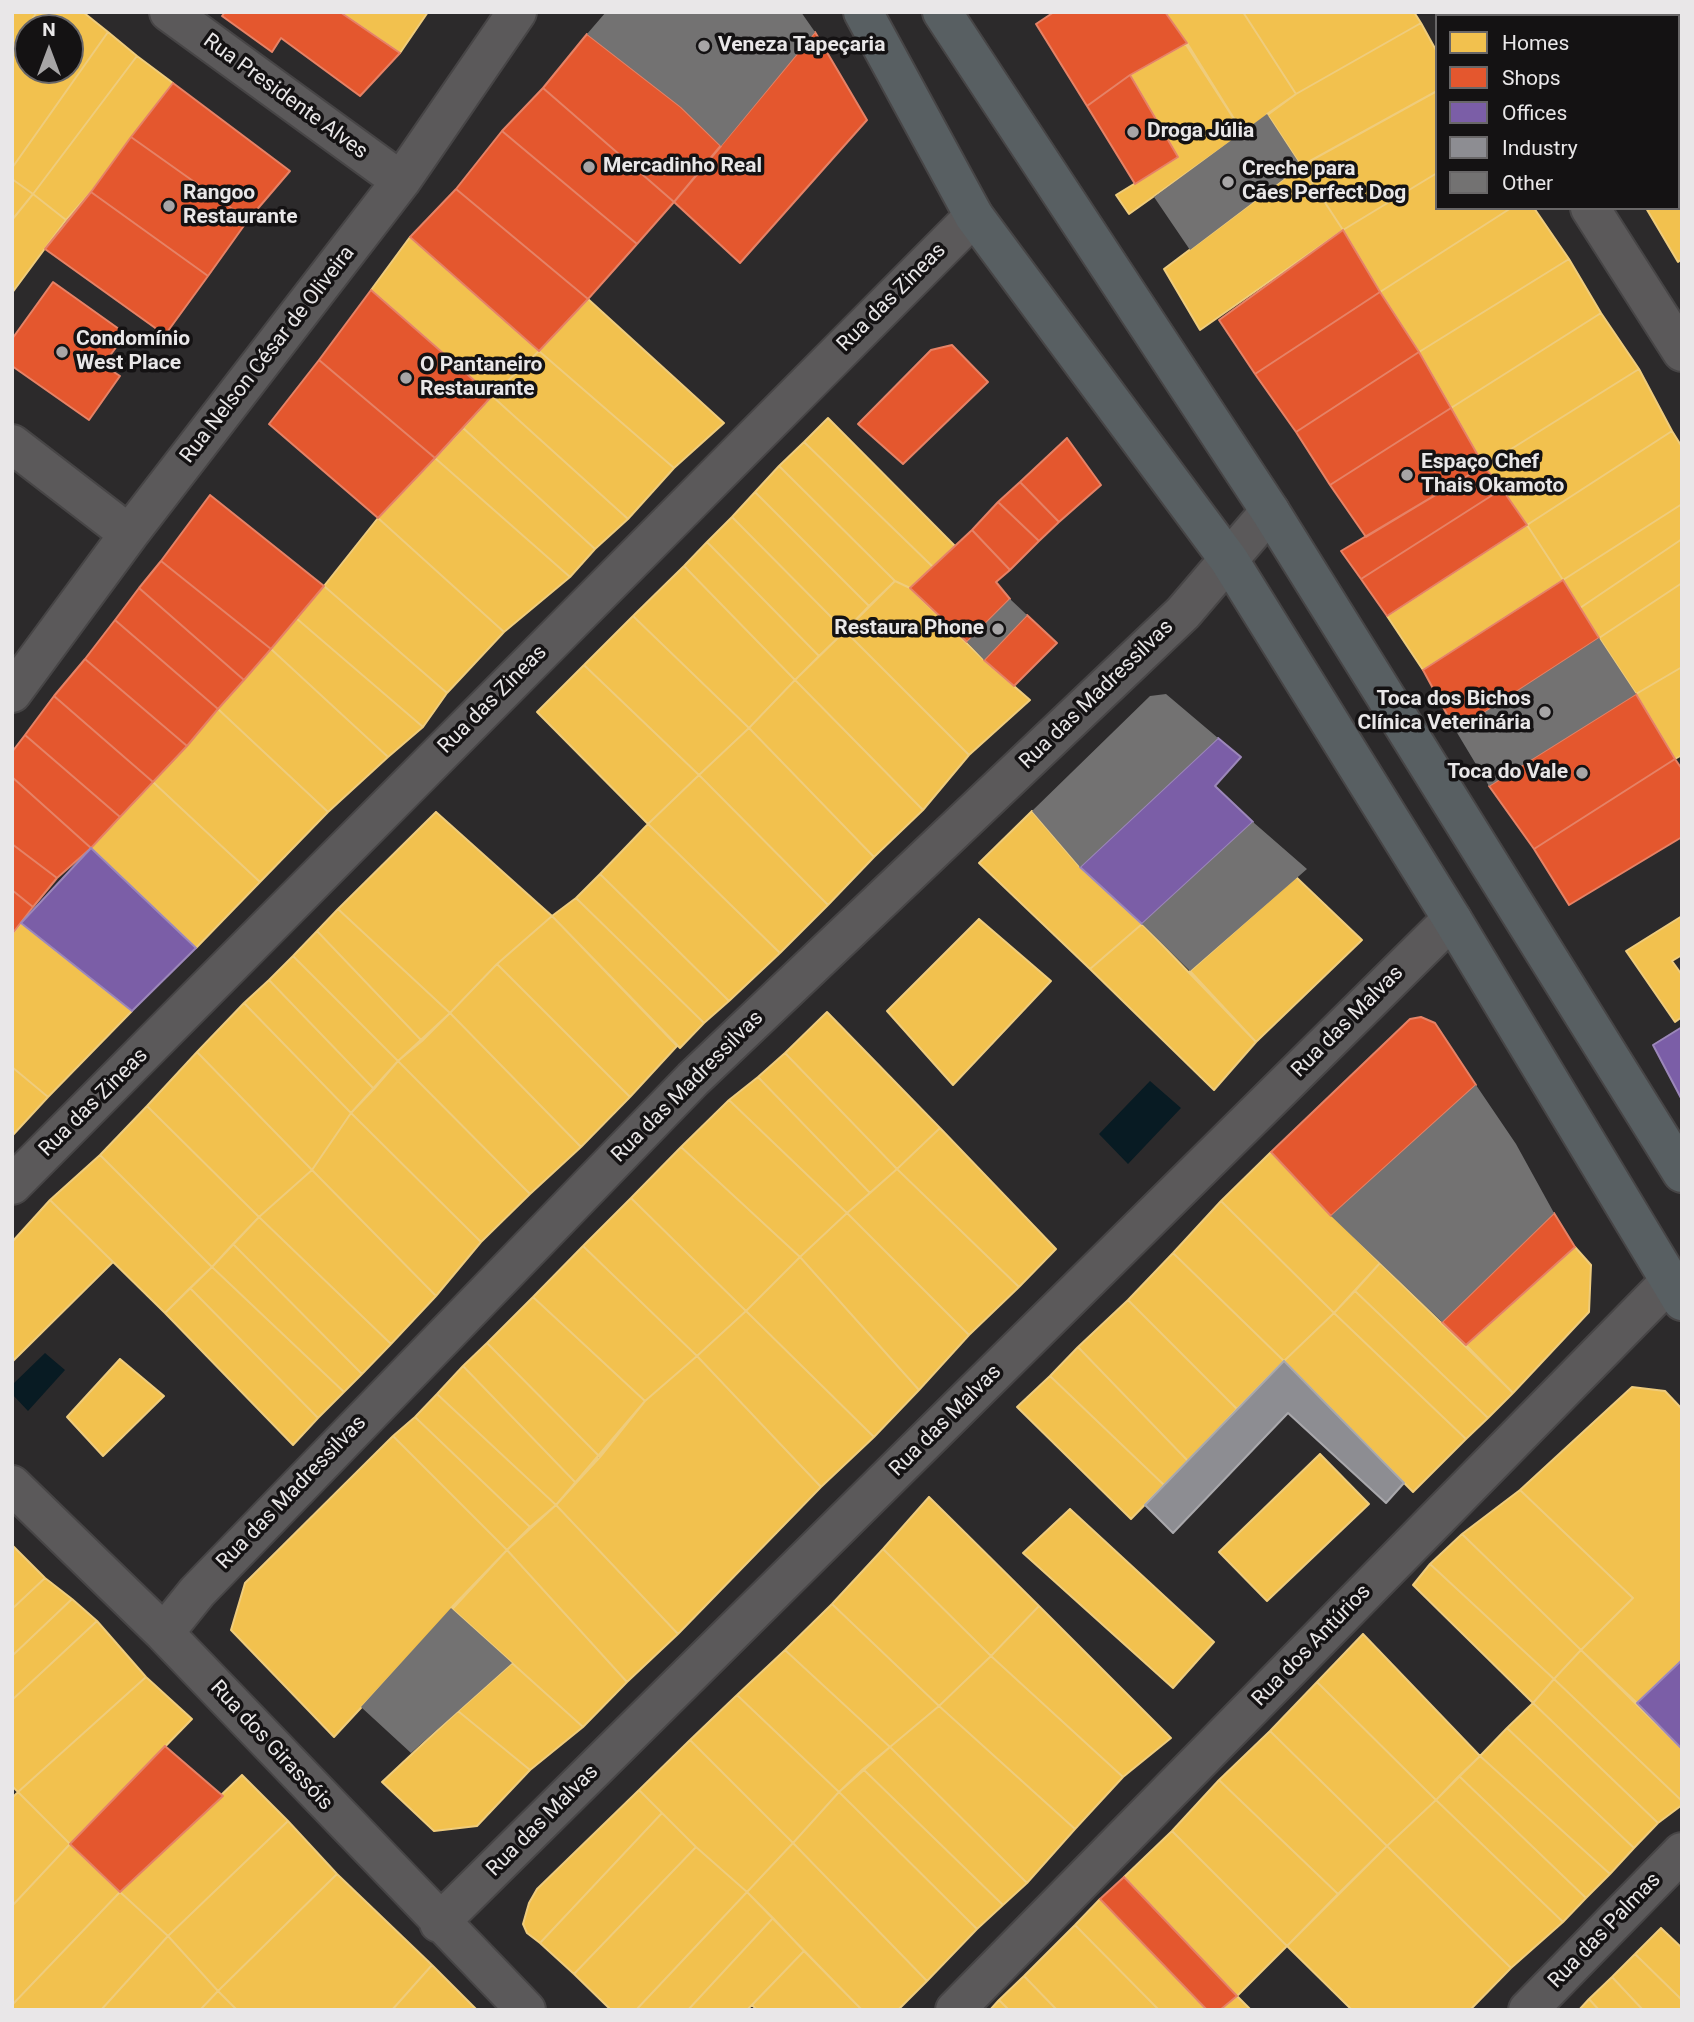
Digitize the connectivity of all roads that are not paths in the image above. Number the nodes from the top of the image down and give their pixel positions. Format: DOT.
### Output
graph roads {
  1 [pos="169,12"];
  2 [pos="517,12"];
  3 [pos="863,12"];
  4 [pos="953,16"];
  5 [pos="401,181"];
  6 [pos="1591,210"];
  7 [pos="974,216"];
  8 [pos="1682,352"];
  9 [pos="12,444"];
  10 [pos="1270,511"];
  11 [pos="130,534"];
  12 [pos="1228,560"];
  13 [pos="12,693"];
  14 [pos="1452,919"];
  15 [pos="1682,1173"];
  16 [pos="12,1185"];
  17 [pos="1676,1291"];
  18 [pos="12,1485"];
  19 [pos="164,1633"];
  20 [pos="1682,1852"];
  21 [pos="439,1923"];
  22 [pos="526,2010"];
  23 [pos="955,2010"];
  24 [pos="1528,2010"];
  1 -- 5 [label="street, Rua Presidente Alves"];
  2 -- 5 [label="street, Rua Nelson César de Oliveira"];
  3 -- 7 [label="main road"];
  4 -- 10 [label="main road"];
  5 -- 11 [label="street, Rua Nelson César de Oliveira"];
  6 -- 8 [label="street"];
  7 -- 12 [label="main road"];
  7 -- 16 [label="street, Rua das Zineas"];
  9 -- 11 [label="street"];
  10 -- 12 [label="street, Rua das Madressilvas"];
  10 -- 15 [label="main road"];
  11 -- 13 [label="street, Rua Nelson César de Oliveira"];
  12 -- 14 [label="main road"];
  12 -- 19 [label="street, Rua das Madressilvas"];
  14 -- 17 [label="main road"];
  14 -- 21 [label="street, Rua das Malvas"];
  17 -- 23 [label="street, Rua dos Antúrios"];
  18 -- 19 [label="street, Rua dos Girassóis"];
  19 -- 21 [label="street, Rua dos Girassóis"];
  20 -- 24 [label="street, Rua das Palmas"];
  21 -- 22 [label="street, Rua dos Girassóis"];
}
